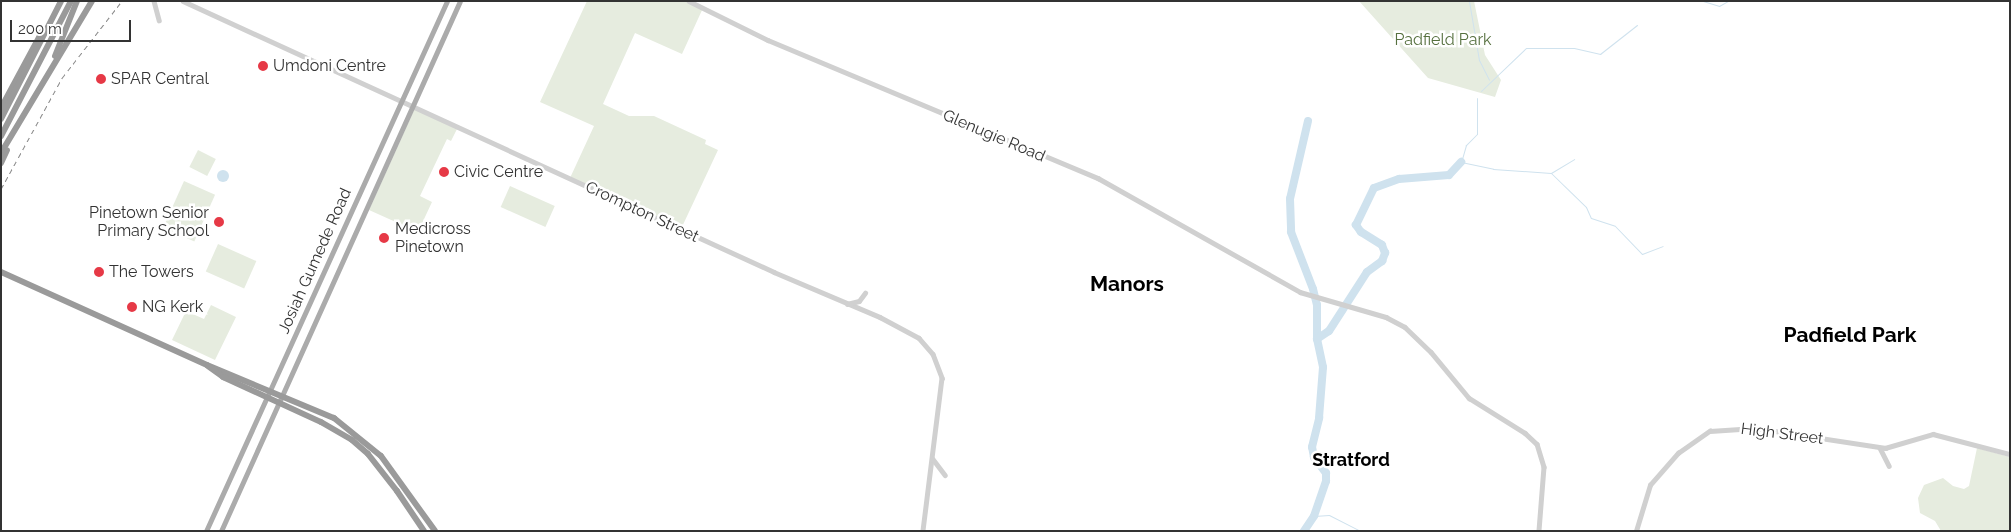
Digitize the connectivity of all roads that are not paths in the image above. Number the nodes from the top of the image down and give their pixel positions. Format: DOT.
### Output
graph roads {
  1 [pos="60,1"];
  2 [pos="71,1"];
  3 [pos="76,1"];
  4 [pos="92,1"];
  5 [pos="154,1"];
  6 [pos="182,1"];
  7 [pos="447,1"];
  8 [pos="460,1"];
  9 [pos="689,1"];
  10 [pos="159,20"];
  11 [pos="41,86"];
  12 [pos="401,102"];
  13 [pos="1,108"];
  14 [pos="415,108"];
  15 [pos="1,119"];
  16 [pos="14,132"];
  17 [pos="1,136"];
  18 [pos="1,153"];
  19 [pos="1,163"];
  20 [pos="1,272"];
  21 [pos="865,293"];
  22 [pos="846,304"];
  23 [pos="208,365"];
  24 [pos="270,389"];
  25 [pos="284,395"];
  26 [pos="266,398"];
  27 [pos="280,404"];
  28 [pos="1880,448"];
  29 [pos="2010,454"];
  30 [pos="933,458"];
  31 [pos="1889,466"];
  32 [pos="945,475"];
  33 [pos="206,531"];
  34 [pos="221,531"];
  35 [pos="424,531"];
  36 [pos="435,531"];
  37 [pos="923,531"];
  38 [pos="1539,531"];
  39 [pos="1636,531"];
  1 -- 13 [label="highway"];
  1 -- 15 [label="highway"];
  2 -- 17 [label="highway"];
  3 -- 11 [label="highway"];
  4 -- 11 [label="highway"];
  5 -- 10 [label="street"];
  6 -- 12 [label="street, Crompton Street"];
  7 -- 12 [label="main road, Josiah Gumede Road"];
  8 -- 14 [label="main road, Josiah Gumede Road"];
  9 -- 38 [label="street, Glenugie Road"];
  11 -- 16 [label="highway"];
  12 -- 14 [label="street, Crompton Street"];
  12 -- 24 [label="main road, Josiah Gumede Road"];
  14 -- 22 [label="street, Crompton Street"];
  14 -- 25 [label="main road, Josiah Gumede Road"];
  16 -- 18 [label="highway"];
  16 -- 19 [label="highway"];
  20 -- 23 [label="highway"];
  21 -- 22 [label="street"];
  22 -- 30 [label="street, Crompton Street"];
  23 -- 24 [label="highway"];
  23 -- 26 [label="highway"];
  24 -- 25 [label="highway"];
  24 -- 26 [label="main road, Josiah Gumede Road"];
  25 -- 27 [label="main road, Josiah Gumede Road"];
  25 -- 36 [label="highway"];
  26 -- 27 [label="highway"];
  26 -- 33 [label="main road, Josiah Gumede Road"];
  27 -- 34 [label="main road, Josiah Gumede Road"];
  27 -- 35 [label="highway"];
  28 -- 29 [label="street, High Street"];
  28 -- 31 [label="street"];
  28 -- 39 [label="street, High Street"];
  30 -- 32 [label="street"];
  30 -- 37 [label="street, Crompton Street"];
}
